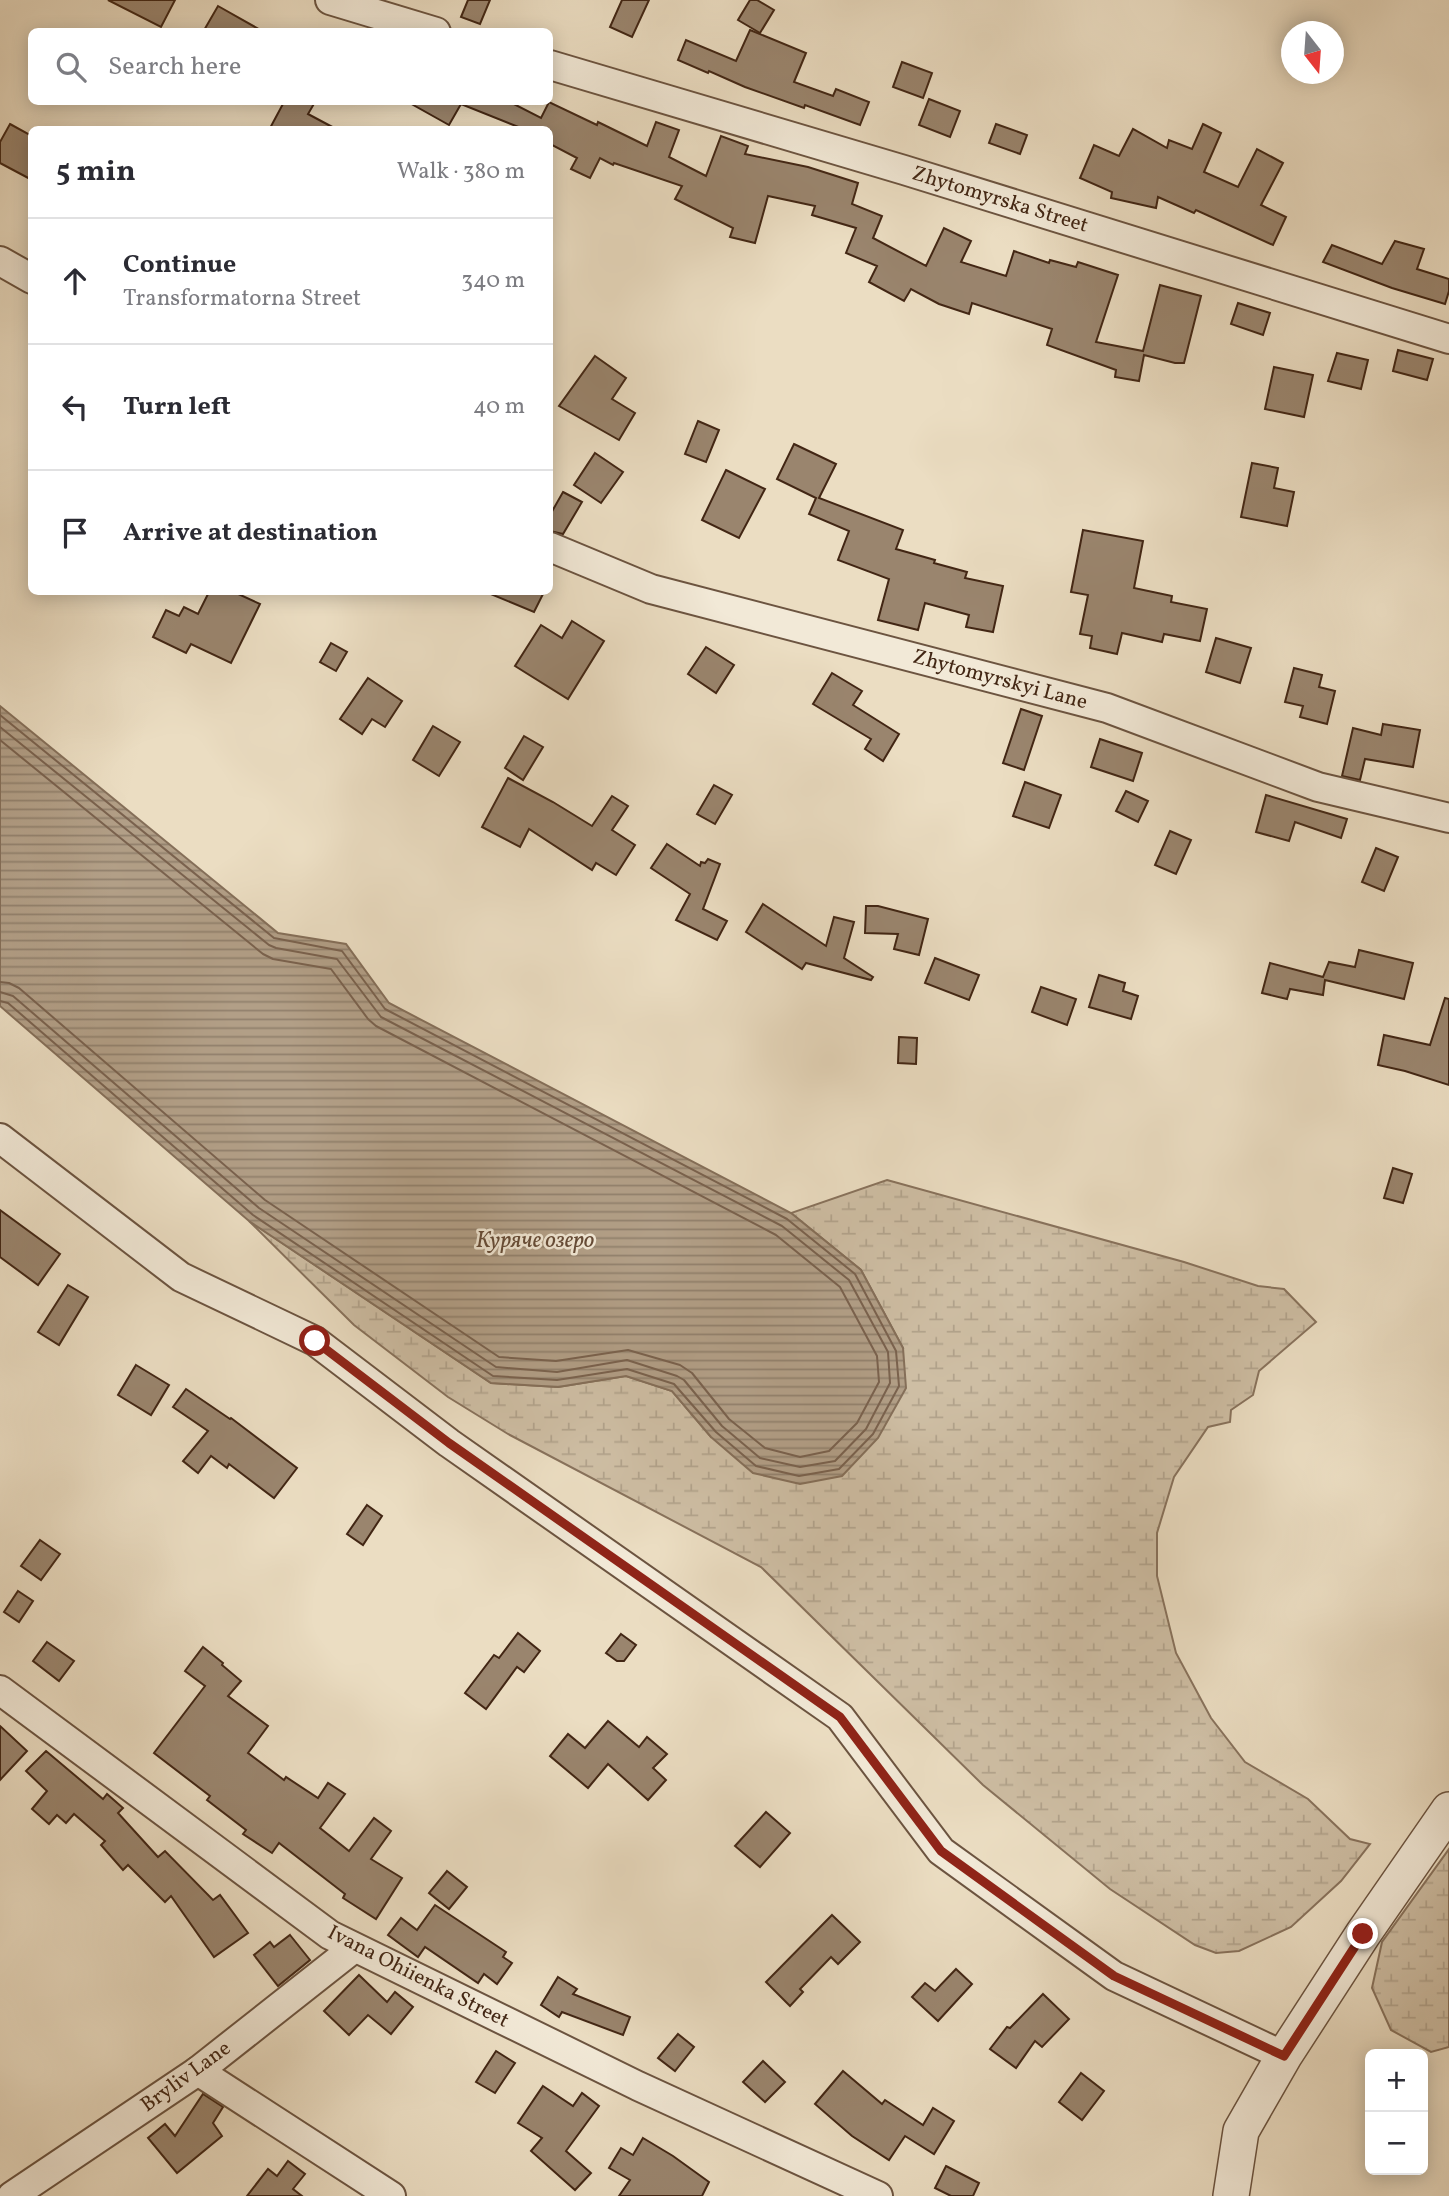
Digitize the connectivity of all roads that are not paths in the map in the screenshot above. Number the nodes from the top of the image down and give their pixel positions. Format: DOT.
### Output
graph roads {
  1 [pos="330,0"];
  2 [pos="423,28"];
  3 [pos="553,66"];
  4 [pos="0,261"];
  5 [pos="28,277"];
  6 [pos="1449,339"];
  7 [pos="553,548"];
  8 [pos="1449,818"];
  9 [pos="0,1138"];
  10 [pos="0,1690"];
  11 [pos="1449,1810"];
  12 [pos="354,1948"];
  13 [pos="1284,2056"];
  14 [pos="198,2071"];
  15 [pos="12,2196"];
  16 [pos="391,2196"];
  17 [pos="878,2196"];
  18 [pos="1231,2196"];
  1 -- 2 [label="street"];
  3 -- 6 [label="street, Zhytomyrska Street"];
  4 -- 5 [label="street"];
  7 -- 8 [label="street, Zhytomyrskyi Lane"];
  9 -- 13 [label="street"];
  10 -- 12 [label="street, Ivana Ohiienka Street"];
  11 -- 13 [label="street"];
  12 -- 14 [label="street, Bryliv Lane"];
  12 -- 17 [label="street, Ivana Ohiienka Street"];
  13 -- 18 [label="street"];
  14 -- 15 [label="street, Bryliv Lane"];
  14 -- 16 [label="street"];
}
